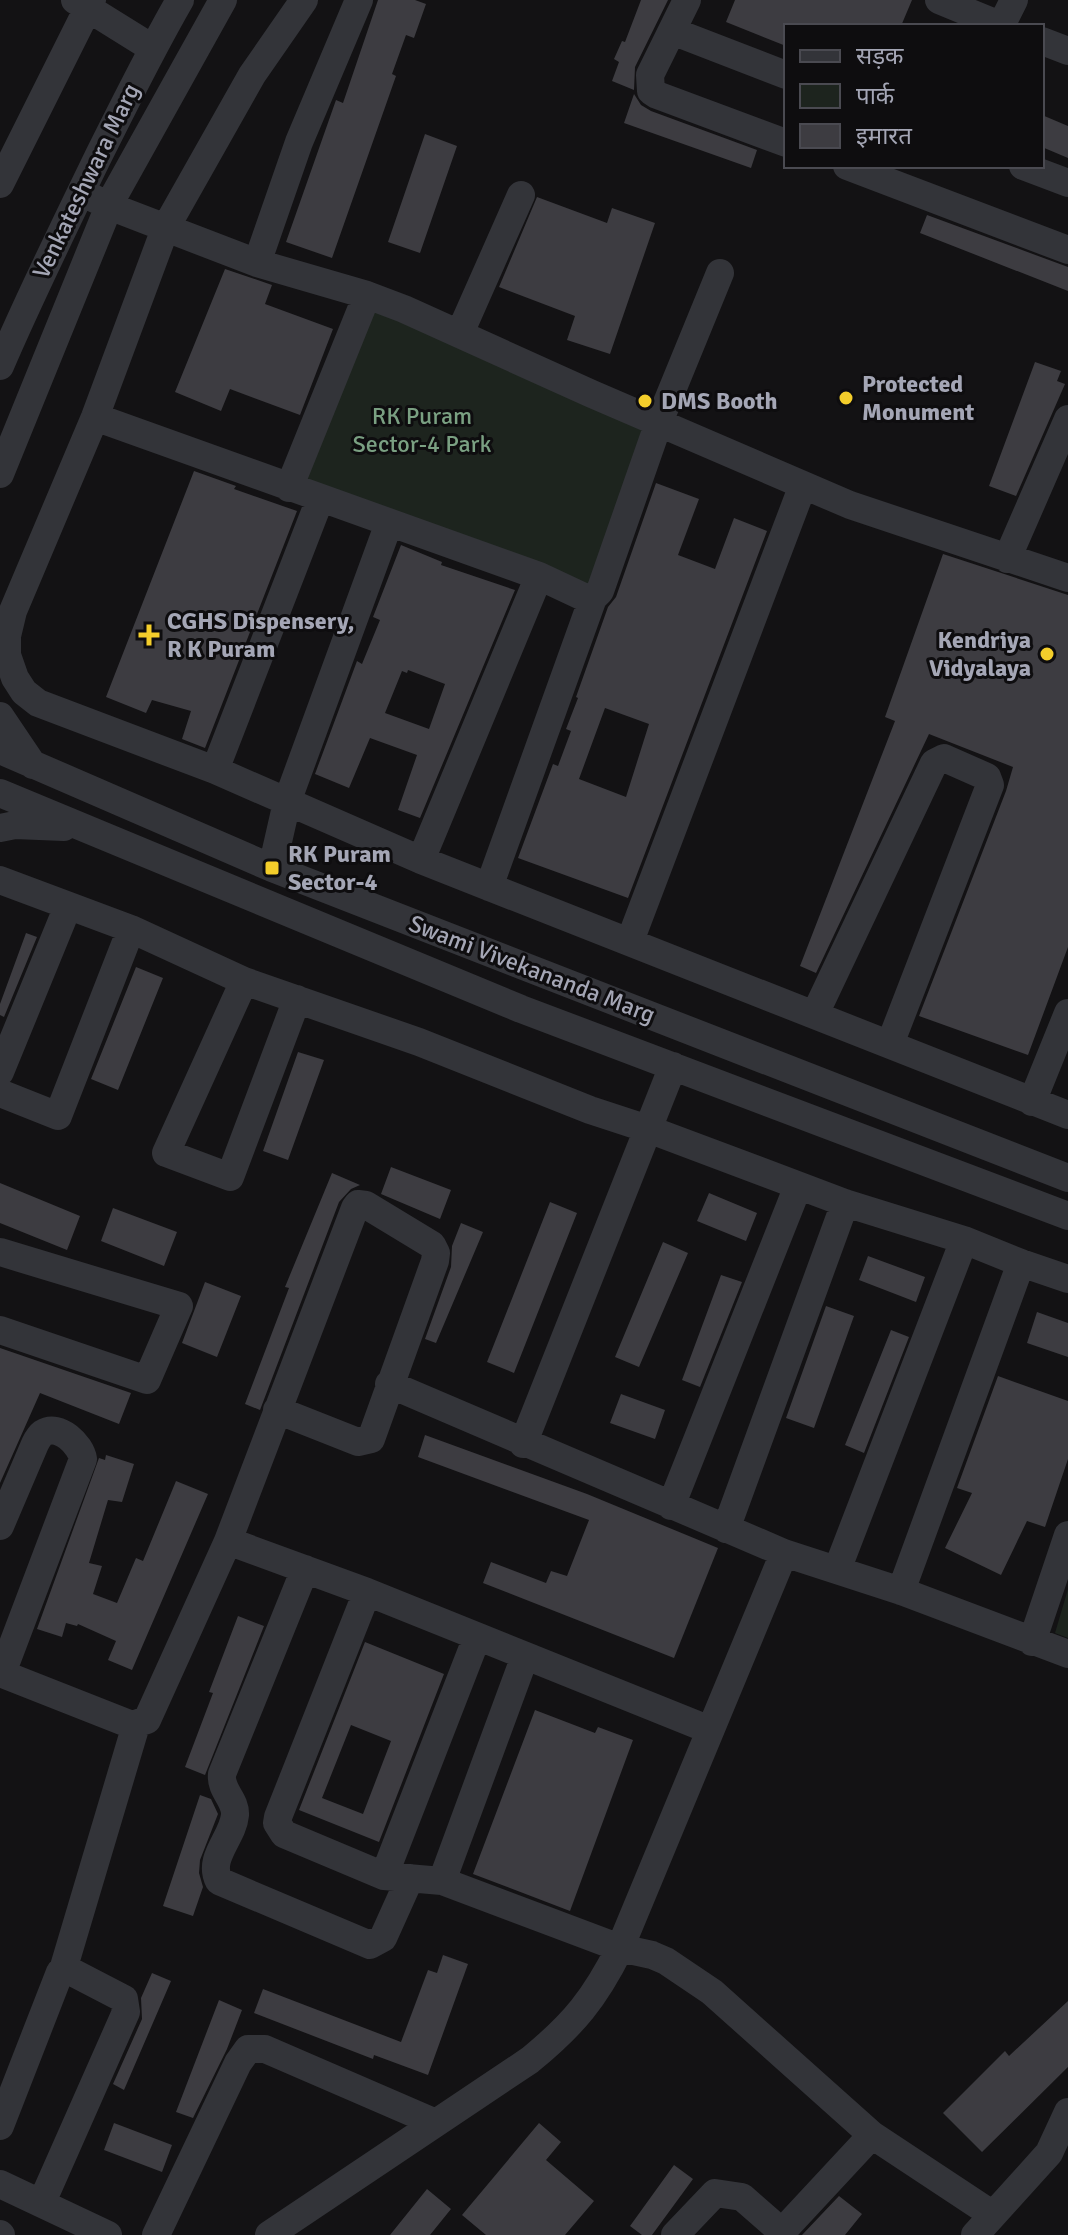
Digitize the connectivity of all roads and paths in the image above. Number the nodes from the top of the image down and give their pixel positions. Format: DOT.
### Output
graph roads {
  1 [pos="180,0"];
  2 [pos="223,0"];
  3 [pos="304,0"];
  4 [pos="359,0"];
  5 [pos="687,0"];
  6 [pos="939,0"];
  7 [pos="1014,0"];
  8 [pos="85,3"];
  9 [pos="990,24"];
  10 [pos="672,31"];
  11 [pos="1044,42"];
  12 [pos="152,48"];
  13 [pos="1068,51"];
  14 [pos="784,74"];
  15 [pos="784,142"];
  16 [pos="858,168"];
  17 [pos="1028,168"];
  18 [pos="910,177"];
  19 [pos="1068,183"];
  20 [pos="0,184"];
  21 [pos="81,192"];
  22 [pos="521,195"];
  23 [pos="109,206"];
  24 [pos="165,229"];
  25 [pos="1068,250"];
  26 [pos="257,263"];
  27 [pos="720,273"];
  28 [pos="367,295"];
  29 [pos="460,333"];
  30 [pos="0,366"];
  31 [pos="95,417"];
  32 [pos="1068,419"];
  33 [pos="659,422"];
  34 [pos="0,474"];
  35 [pos="803,485"];
  36 [pos="289,488"];
  37 [pos="320,499"];
  38 [pos="389,523"];
  39 [pos="1007,559"];
  40 [pos="539,576"];
  41 [pos="1068,578"];
  42 [pos="593,598"];
  43 [pos="0,716"];
  44 [pos="0,750"];
  45 [pos="33,765"];
  46 [pos="215,770"];
  47 [pos="0,793"];
  48 [pos="287,802"];
  49 [pos="0,828"];
  50 [pos="80,828"];
  51 [pos="421,860"];
  52 [pos="272,868"];
  53 [pos="0,880"];
  54 [pos="489,887"];
  55 [pos="68,906"];
  56 [pos="131,929"];
  57 [pos="630,941"];
  58 [pos="244,981"];
  59 [pos="297,999"];
  60 [pos="1068,1013"];
  61 [pos="815,1014"];
  62 [pos="890,1044"];
  63 [pos="673,1066"];
  64 [pos="0,1072"];
  65 [pos="0,1093"];
  66 [pos="1032,1102"];
  67 [pos="1068,1115"];
  68 [pos="648,1129"];
  69 [pos="1068,1178"];
  70 [pos="798,1186"];
  71 [pos="845,1203"];
  72 [pos="1068,1216"];
  73 [pos="964,1240"];
  74 [pos="0,1252"];
  75 [pos="1021,1263"];
  76 [pos="1068,1279"];
  77 [pos="0,1330"];
  78 [pos="389,1384"];
  79 [pos="277,1410"];
  80 [pos="523,1444"];
  81 [pos="671,1506"];
  82 [pos="0,1526"];
  83 [pos="726,1529"];
  84 [pos="1068,1535"];
  85 [pos="228,1541"];
  86 [pos="784,1553"];
  87 [pos="305,1569"];
  88 [pos="837,1570"];
  89 [pos="901,1591"];
  90 [pos="367,1592"];
  91 [pos="477,1637"];
  92 [pos="1032,1642"];
  93 [pos="1068,1654"];
  94 [pos="525,1656"];
  95 [pos="1,1673"];
  96 [pos="136,1725"];
  97 [pos="710,1730"];
  98 [pos="233,1803"];
  99 [pos="279,1828"];
  100 [pos="397,1877"];
  101 [pos="442,1881"];
  102 [pos="620,1948"];
  103 [pos="63,1970"];
  104 [pos="1068,2112"];
  105 [pos="436,2123"];
  106 [pos="0,2126"];
  107 [pos="872,2135"];
  108 [pos="0,2184"];
  109 [pos="42,2202"];
  110 [pos="984,2225"];
  111 [pos="780,2233"];
  112 [pos="108,2235"];
  113 [pos="156,2235"];
  114 [pos="269,2235"];
  115 [pos="675,2235"];
  1 -- 12 [label="street, Venkateshwara Marg"];
  2 -- 23 [label="street"];
  3 -- 24 [label="street"];
  4 -- 26 [label="street"];
  5 -- 10 [label="street"];
  6 -- 9 [label="street"];
  7 -- 9 [label="street"];
  8 -- 12 [label="street"];
  8 -- 20 [label="street"];
  10 -- 14 [label="street"];
  10 -- 15 [label="street"];
  11 -- 13 [label="street"];
  12 -- 21 [label="street, Venkateshwara Marg"];
  16 -- 18 [label="street"];
  17 -- 19 [label="street"];
  18 -- 25 [label="street"];
  21 -- 23 [label="street"];
  21 -- 30 [label="street, Venkateshwara Marg"];
  22 -- 29 [label="street"];
  23 -- 24 [label="street"];
  23 -- 34 [label="street"];
  24 -- 26 [label="street"];
  24 -- 31 [label="street"];
  26 -- 28 [label="street"];
  27 -- 33 [label="street"];
  28 -- 29 [label="street"];
  28 -- 36 [label="street"];
  29 -- 33 [label="street"];
  31 -- 36 [label="street"];
  31 -- 46 [label="street"];
  32 -- 39 [label="street"];
  33 -- 35 [label="street"];
  33 -- 42 [label="street"];
  35 -- 39 [label="street"];
  35 -- 57 [label="street"];
  36 -- 37 [label="street"];
  37 -- 38 [label="street"];
  37 -- 46 [label="street"];
  38 -- 40 [label="street"];
  38 -- 48 [label="street"];
  39 -- 41 [label="street"];
  40 -- 42 [label="street"];
  40 -- 51 [label="street"];
  42 -- 54 [label="street"];
  43 -- 45 [label="street"];
  44 -- 45 [label="street, Swami Vivekananda Marg"];
  45 -- 52 [label="street, Swami Vivekananda Marg"];
  46 -- 48 [label="street"];
  47 -- 50 [label="street, Swami Vivekananda Marg"];
  48 -- 51 [label="street"];
  48 -- 52 [label="street"];
  49 -- 50 [label="street"];
  50 -- 63 [label="street, Swami Vivekananda Marg"];
  51 -- 54 [label="street"];
  52 -- 69 [label="street, Swami Vivekananda Marg"];
  53 -- 55 [label="street"];
  54 -- 57 [label="street"];
  55 -- 56 [label="street"];
  55 -- 64 [label="street"];
  56 -- 58 [label="street"];
  56 -- 65 [label="street"];
  57 -- 61 [label="street"];
  58 -- 59 [label="street"];
  58 -- 59 [label="street"];
  59 -- 68 [label="street"];
  60 -- 66 [label="street"];
  61 -- 62 [label="street"];
  61 -- 62 [label="street"];
  62 -- 66 [label="street"];
  63 -- 68 [label="street"];
  63 -- 72 [label="street, Swami Vivekananda Marg"];
  66 -- 67 [label="street"];
  68 -- 70 [label="street"];
  68 -- 80 [label="street"];
  70 -- 71 [label="street"];
  70 -- 81 [label="street"];
  71 -- 73 [label="street"];
  71 -- 83 [label="street"];
  73 -- 75 [label="street"];
  73 -- 88 [label="street"];
  74 -- 77 [label="street"];
  75 -- 76 [label="street"];
  75 -- 89 [label="street"];
  78 -- 79 [label="street"];
  78 -- 79 [label="street"];
  78 -- 80 [label="street"];
  79 -- 85 [label="street"];
  80 -- 81 [label="street"];
  81 -- 83 [label="street"];
  82 -- 95 [label="street"];
  83 -- 86 [label="street"];
  84 -- 92 [label="street"];
  85 -- 87 [label="street"];
  85 -- 96 [label="street"];
  86 -- 88 [label="street"];
  86 -- 97 [label="street"];
  87 -- 90 [label="street"];
  87 -- 98 [label="street"];
  88 -- 89 [label="street"];
  89 -- 92 [label="street"];
  90 -- 91 [label="street"];
  90 -- 99 [label="street"];
  91 -- 94 [label="street"];
  91 -- 100 [label="street"];
  92 -- 93 [label="street"];
  94 -- 97 [label="street"];
  94 -- 101 [label="street"];
  95 -- 96 [label="street"];
  96 -- 103 [label="street"];
  97 -- 102 [label="street"];
  98 -- 99 [label="street"];
  98 -- 100 [label="street"];
  99 -- 100 [label="street"];
  100 -- 101 [label="street"];
  101 -- 102 [label="street"];
  102 -- 105 [label="street"];
  102 -- 107 [label="street"];
  103 -- 106 [label="street"];
  103 -- 109 [label="street"];
  104 -- 110 [label="street"];
  105 -- 113 [label="street"];
  105 -- 114 [label="street"];
  107 -- 110 [label="street"];
  107 -- 111 [label="street"];
  108 -- 109 [label="street"];
  109 -- 112 [label="street"];
  111 -- 115 [label="street"];
}
